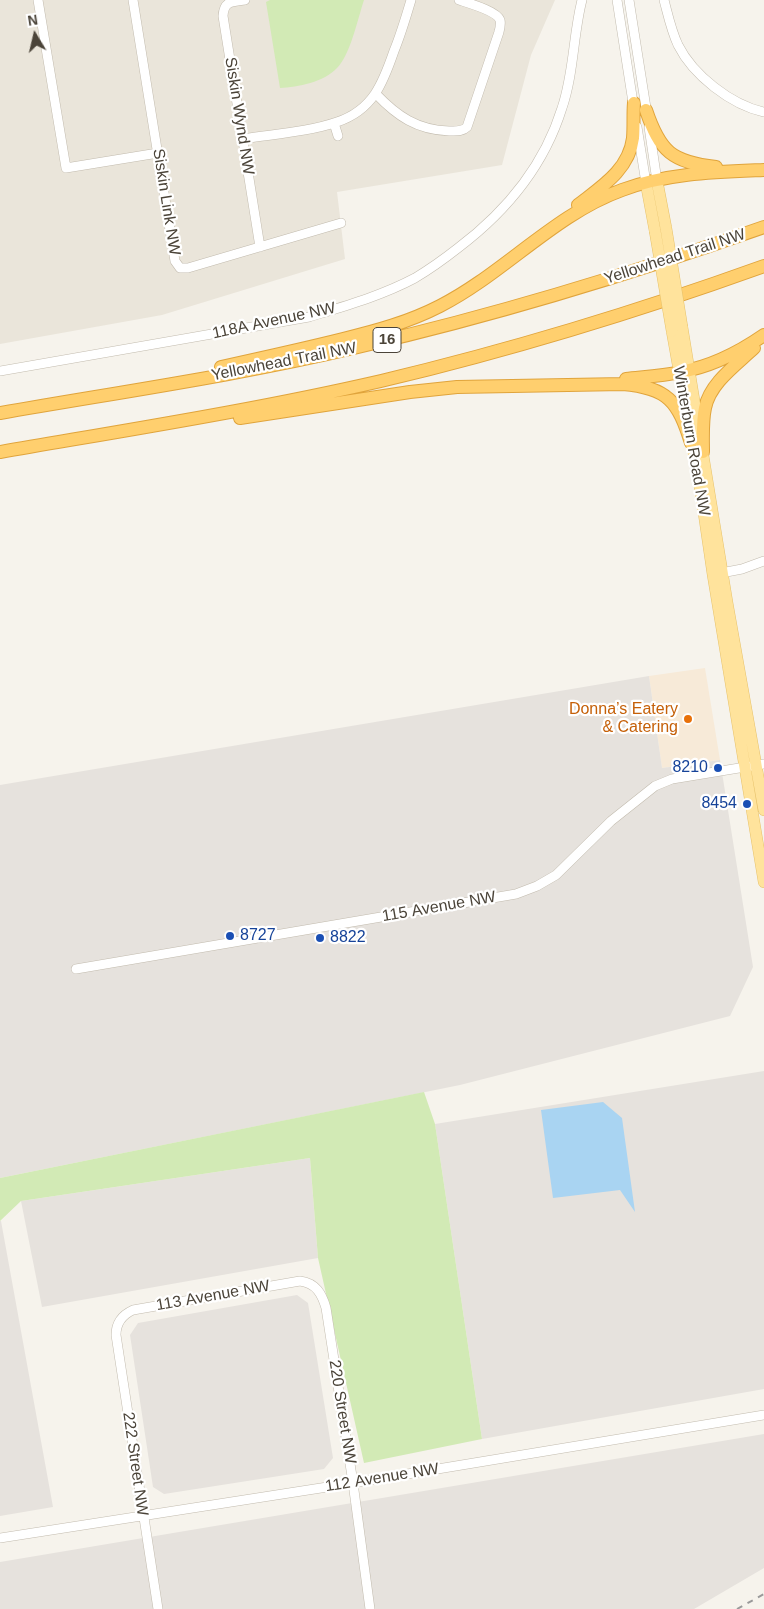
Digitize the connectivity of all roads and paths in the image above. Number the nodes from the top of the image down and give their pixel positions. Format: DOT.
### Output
graph roads {
  1 [pos="38,0"];
  2 [pos="133,0"];
  3 [pos="245,0"];
  4 [pos="410,0"];
  5 [pos="459,0"];
  6 [pos="582,0"];
  7 [pos="617,0"];
  8 [pos="629,0"];
  9 [pos="664,0"];
  10 [pos="376,94"];
  11 [pos="634,103"];
  12 [pos="646,110"];
  13 [pos="764,112"];
  14 [pos="334,123"];
  15 [pos="338,136"];
  16 [pos="243,139"];
  17 [pos="158,153"];
  18 [pos="750,170"];
  19 [pos="764,170"];
  20 [pos="652,182"];
  21 [pos="341,224"];
  22 [pos="764,227"];
  23 [pos="542,236"];
  24 [pos="260,247"];
  25 [pos="764,266"];
  26 [pos="764,335"];
  27 [pos="764,339"];
  28 [pos="0,371"];
  29 [pos="684,372"];
  30 [pos="588,384"];
  31 [pos="72,400"];
  32 [pos="0,413"];
  33 [pos="137,429"];
  34 [pos="691,443"];
  35 [pos="0,452"];
  36 [pos="703,452"];
  37 [pos="764,561"];
  38 [pos="718,574"];
  39 [pos="755,765"];
  40 [pos="764,810"];
  41 [pos="764,882"];
  42 [pos="76,969"];
  43 [pos="308,1282"];
  44 [pos="121,1319"];
  45 [pos="764,1415"];
  46 [pos="353,1483"];
  47 [pos="142,1516"];
  48 [pos="0,1538"];
  49 [pos="158,1609"];
  50 [pos="370,1609"];
  1 -- 17 [label="street"];
  2 -- 17 [label="street, Siskin Link NW"];
  3 -- 16 [label="street, Siskin Wynd NW"];
  4 -- 10 [label="street"];
  5 -- 10 [label="street"];
  6 -- 28 [label="street, 118A Avenue NW"];
  7 -- 11 [label="street, Winterburn Road NW"];
  8 -- 12 [label="street, Winterburn Road NW"];
  9 -- 13 [label="street"];
  10 -- 14 [label="street"];
  11 -- 20 [label="street, Winterburn Road NW"];
  11 -- 23 [label="highway"];
  12 -- 18 [label="highway"];
  12 -- 20 [label="street, Winterburn Road NW"];
  14 -- 15 [label="street"];
  14 -- 16 [label="street"];
  16 -- 24 [label="street, Siskin Wynd NW"];
  17 -- 24 [label="street, Siskin Link NW"];
  18 -- 19 [label="highway"];
  18 -- 20 [label="highway"];
  20 -- 23 [label="highway"];
  20 -- 29 [label="main road, Winterburn Road NW, bridge"];
  21 -- 24 [label="street, Siskin Link NW"];
  22 -- 31 [label="highway, Yellowhead Trail NW / 16"];
  23 -- 31 [label="highway"];
  25 -- 33 [label="highway, 16"];
  26 -- 29 [label="highway"];
  27 -- 36 [label="highway"];
  29 -- 30 [label="highway"];
  29 -- 34 [label="main road, Winterburn Road NW"];
  29 -- 36 [label="main road, Winterburn Road NW"];
  30 -- 33 [label="highway"];
  30 -- 34 [label="highway"];
  31 -- 32 [label="highway, Yellowhead Trail NW / 16"];
  33 -- 35 [label="highway, 16"];
  34 -- 38 [label="main road, Winterburn Road NW"];
  36 -- 38 [label="main road, Winterburn Road NW"];
  37 -- 38 [label="street"];
  38 -- 39 [label="main road, Winterburn Road NW"];
  39 -- 40 [label="main road, Winterburn Road NW"];
  39 -- 41 [label="main road, Winterburn Road NW"];
  39 -- 42 [label="street, 115 Avenue NW"];
  43 -- 44 [label="street, 113 Avenue NW"];
  43 -- 46 [label="street, 220 Street NW"];
  44 -- 47 [label="street, 222 Street NW"];
  45 -- 46 [label="street, 112 Avenue NW"];
  46 -- 47 [label="street, 112 Avenue NW"];
  46 -- 50 [label="street, 220 Street NW"];
  47 -- 48 [label="street, 112 Avenue NW"];
  47 -- 49 [label="street, 222 Street NW"];
}
